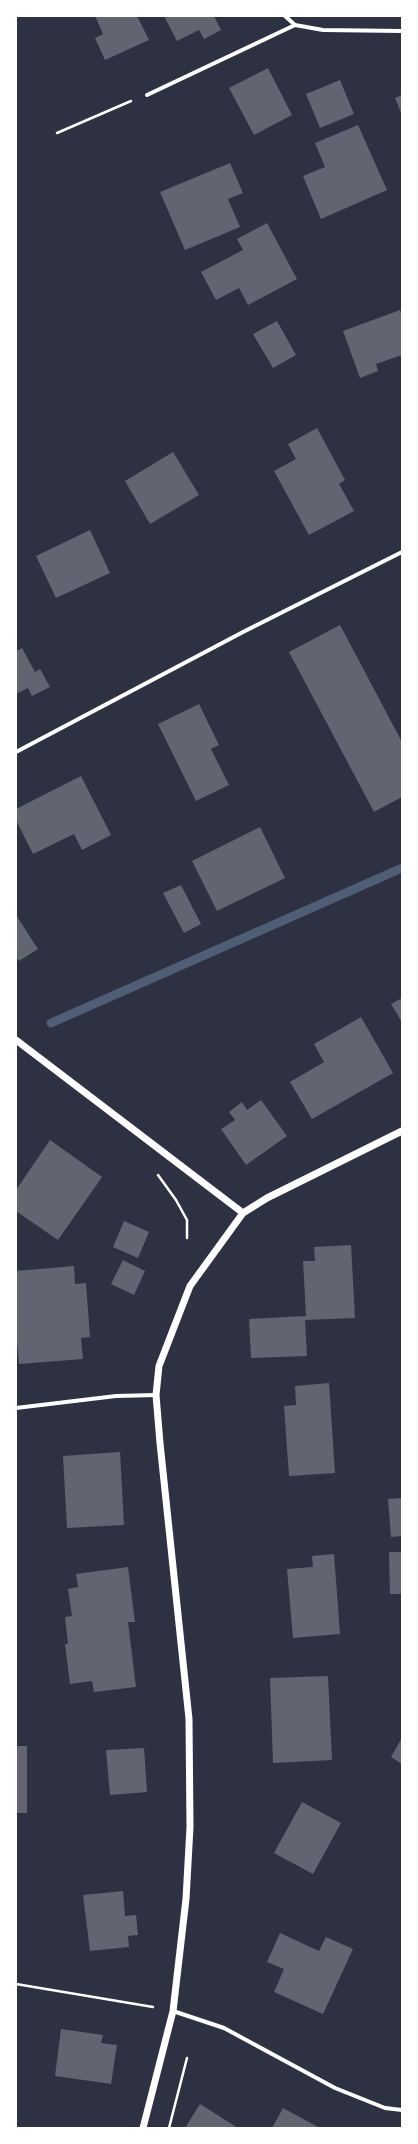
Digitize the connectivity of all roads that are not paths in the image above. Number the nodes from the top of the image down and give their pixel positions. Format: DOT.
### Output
graph roads {
  1 [pos="285,16"];
  2 [pos="295,25"];
  3 [pos="402,31"];
  4 [pos="147,95"];
  5 [pos="402,552"];
  6 [pos="16,752"];
  7 [pos="16,1040"];
  8 [pos="402,1131"];
  9 [pos="243,1213"];
  10 [pos="156,1395"];
  11 [pos="16,1408"];
  12 [pos="173,2011"];
  13 [pos="402,2110"];
  14 [pos="143,2128"];
  1 -- 2 [label="street"];
  2 -- 3 [label="street"];
  2 -- 4 [label="street"];
  5 -- 6 [label="street"];
  7 -- 9 [label="street"];
  8 -- 9 [label="street"];
  9 -- 10 [label="street"];
  10 -- 11 [label="street"];
  10 -- 12 [label="street"];
  12 -- 13 [label="street"];
  12 -- 14 [label="street"];
}
